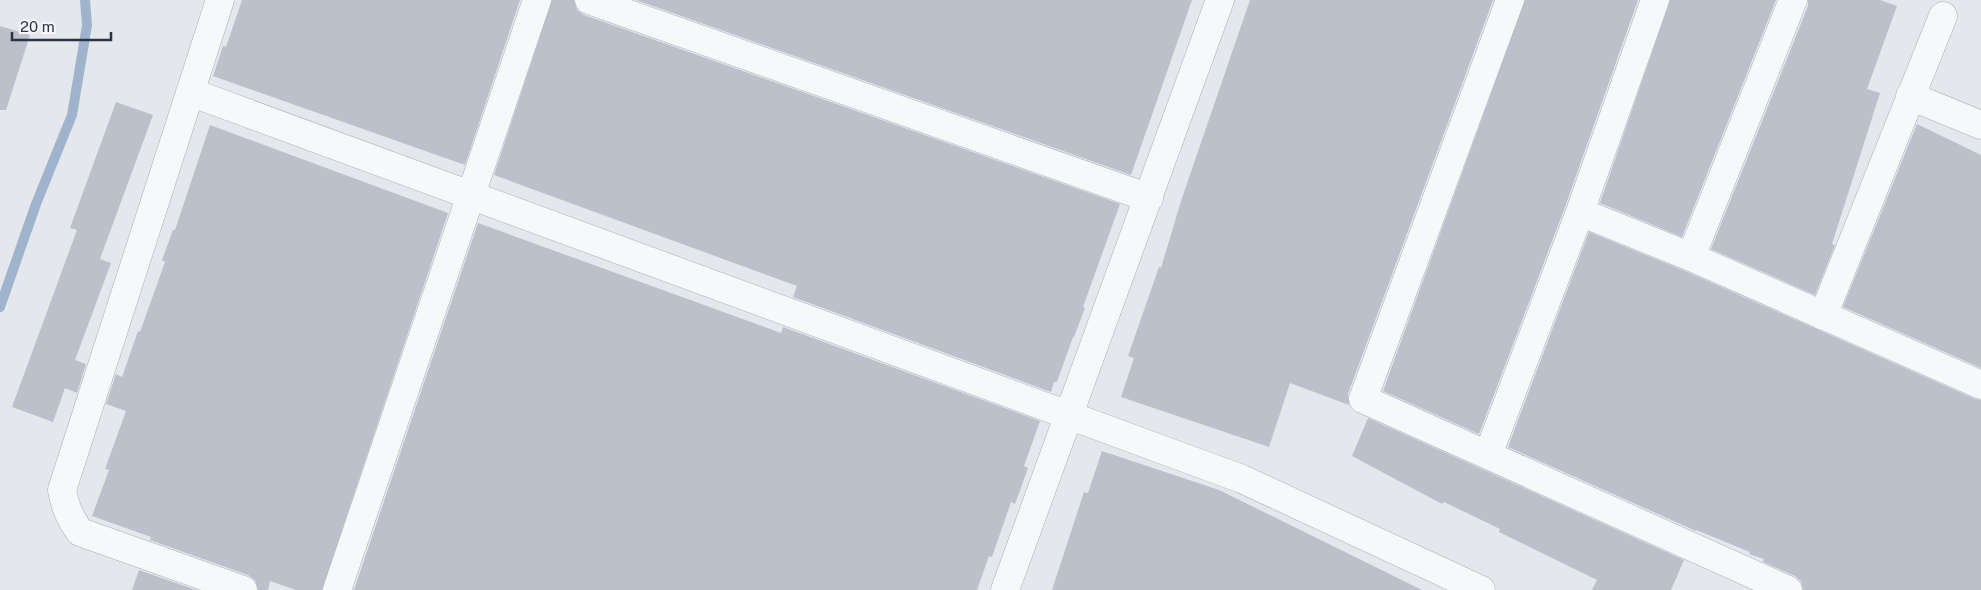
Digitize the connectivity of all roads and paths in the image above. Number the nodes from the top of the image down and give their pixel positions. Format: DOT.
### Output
graph roads {
  1 [pos="220,0"];
  2 [pos="537,0"];
  3 [pos="589,0"];
  4 [pos="1220,0"];
  5 [pos="1510,0"];
  6 [pos="1655,0"];
  7 [pos="1792,0"];
  8 [pos="1943,16"];
  9 [pos="190,92"];
  10 [pos="1910,96"];
  11 [pos="1981,125"];
  12 [pos="470,195"];
  13 [pos="1149,198"];
  14 [pos="1580,212"];
  15 [pos="1691,257"];
  16 [pos="1823,316"];
  17 [pos="1981,385"];
  18 [pos="1070,415"];
  19 [pos="1488,455"];
  20 [pos="243,590"];
  21 [pos="337,590"];
  22 [pos="1005,590"];
  23 [pos="1480,590"];
  24 [pos="1788,590"];
  1 -- 9 [label="street"];
  2 -- 12 [label="street"];
  3 -- 13 [label="street"];
  4 -- 13 [label="street"];
  5 -- 19 [label="street"];
  6 -- 14 [label="street"];
  7 -- 15 [label="street"];
  8 -- 10 [label="street"];
  9 -- 12 [label="street"];
  9 -- 20 [label="street"];
  10 -- 11 [label="street"];
  10 -- 16 [label="street"];
  12 -- 18 [label="street"];
  12 -- 21 [label="street"];
  13 -- 18 [label="street"];
  14 -- 15 [label="street"];
  14 -- 19 [label="street"];
  15 -- 16 [label="street"];
  16 -- 17 [label="street"];
  18 -- 22 [label="street"];
  18 -- 23 [label="street"];
  19 -- 24 [label="street"];
}
